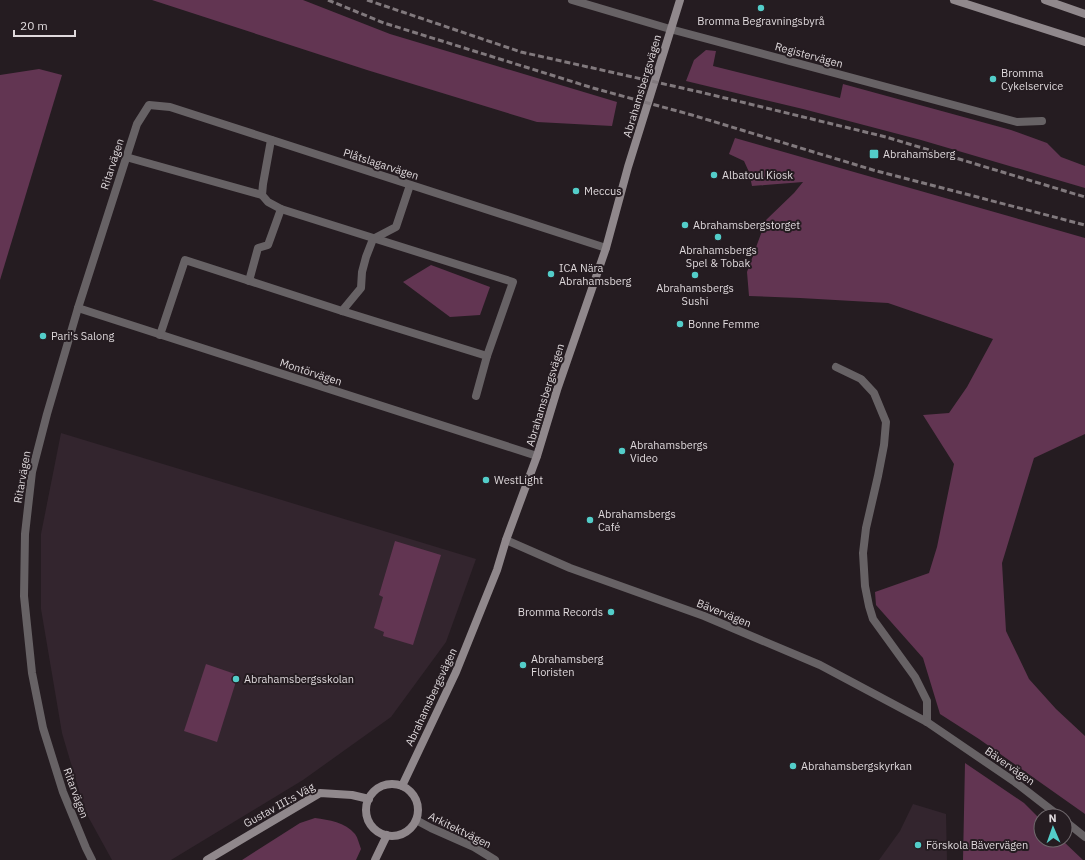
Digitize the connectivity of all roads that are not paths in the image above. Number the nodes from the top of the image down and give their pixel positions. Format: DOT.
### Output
graph roads {
  1 [pos="572,0"];
  2 [pos="680,0"];
  3 [pos="954,0"];
  4 [pos="1045,0"];
  5 [pos="1085,14"];
  6 [pos="670,29"];
  7 [pos="1085,42"];
  8 [pos="149,105"];
  9 [pos="1042,121"];
  10 [pos="271,140"];
  11 [pos="126,157"];
  12 [pos="410,185"];
  13 [pos="262,195"];
  14 [pos="281,209"];
  15 [pos="373,239"];
  16 [pos="606,248"];
  17 [pos="249,281"];
  18 [pos="78,308"];
  19 [pos="342,311"];
  20 [pos="160,335"];
  21 [pos="487,356"];
  22 [pos="836,367"];
  23 [pos="476,396"];
  24 [pos="537,456"];
  25 [pos="506,540"];
  26 [pos="928,722"];
  27 [pos="402,786"];
  28 [pos="369,798"];
  29 [pos="1049,808"];
  30 [pos="416,820"];
  31 [pos="1073,827"];
  32 [pos="387,835"];
  33 [pos="1085,837"];
  34 [pos="92,860"];
  35 [pos="207,860"];
  36 [pos="375,860"];
  37 [pos="495,860"];
  1 -- 6 [label="street, Registervägen"];
  2 -- 6 [label="street, Abrahamsbergsvägen"];
  3 -- 7 [label="street"];
  4 -- 5 [label="street"];
  6 -- 9 [label="street, Registervägen"];
  6 -- 16 [label="street, Abrahamsbergsvägen"];
  8 -- 10 [label="street, Plåtslagarvägen"];
  8 -- 11 [label="street, Ritarvägen"];
  10 -- 12 [label="street, Plåtslagarvägen"];
  10 -- 13 [label="street"];
  11 -- 13 [label="street"];
  11 -- 18 [label="street, Ritarvägen"];
  12 -- 15 [label="street"];
  12 -- 16 [label="street, Plåtslagarvägen"];
  13 -- 14 [label="street"];
  14 -- 15 [label="street"];
  14 -- 17 [label="street"];
  15 -- 19 [label="street"];
  15 -- 21 [label="street"];
  16 -- 24 [label="street, Abrahamsbergsvägen"];
  17 -- 19 [label="street"];
  17 -- 20 [label="street"];
  18 -- 20 [label="street, Montörvägen"];
  18 -- 34 [label="street, Ritarvägen"];
  19 -- 21 [label="street"];
  20 -- 24 [label="street, Montörvägen"];
  21 -- 23 [label="street"];
  22 -- 26 [label="street"];
  24 -- 25 [label="street, Abrahamsbergsvägen"];
  25 -- 26 [label="street, Bävervägen"];
  25 -- 27 [label="street, Abrahamsbergsvägen"];
  26 -- 29 [label="street, Bävervägen"];
  27 -- 28 [label="street"];
  27 -- 30 [label="street"];
  28 -- 32 [label="street"];
  28 -- 35 [label="street, Gustav III:s Väg"];
  30 -- 32 [label="street"];
  30 -- 37 [label="street, Arkitektvägen"];
  31 -- 33 [label="street"];
  32 -- 36 [label="street"];
}
